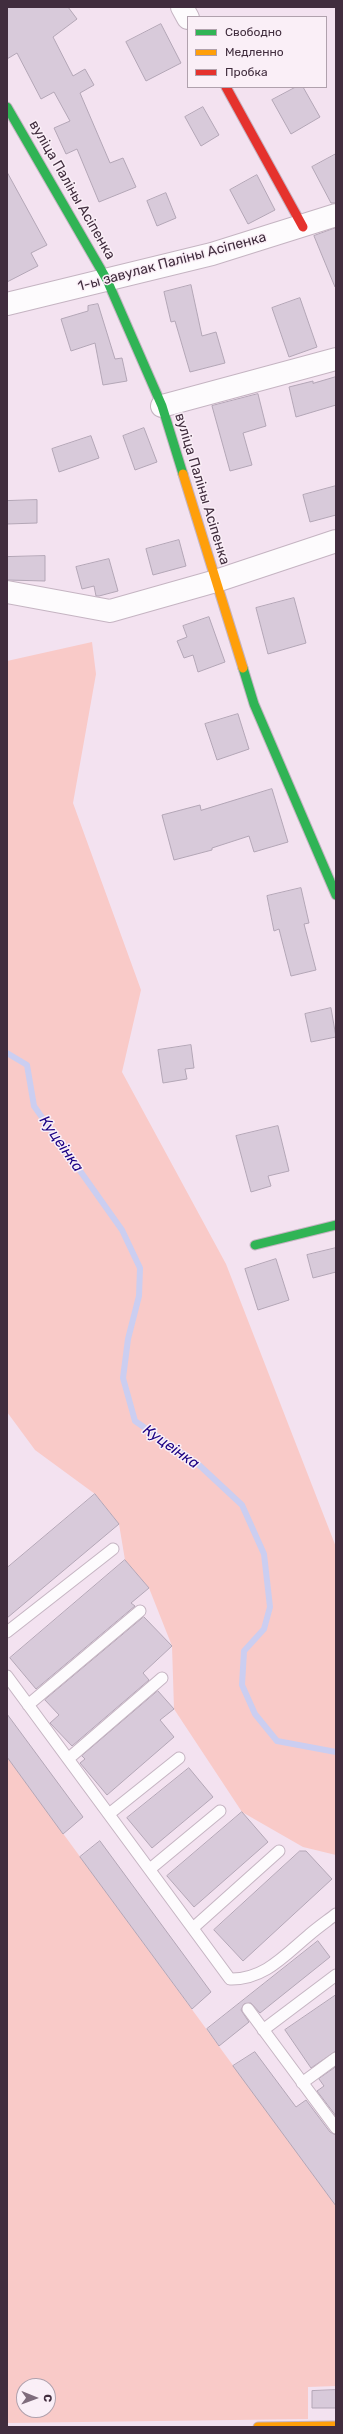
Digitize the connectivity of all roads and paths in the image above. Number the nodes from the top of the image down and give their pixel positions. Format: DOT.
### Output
graph roads {
  1 [pos="182,7"];
  2 [pos="187,16"];
  3 [pos="227,88"];
  4 [pos="7,107"];
  5 [pos="336,215"];
  6 [pos="302,227"];
  7 [pos="107,280"];
  8 [pos="7,304"];
  9 [pos="336,359"];
  10 [pos="162,406"];
  11 [pos="336,541"];
  12 [pos="216,581"];
  13 [pos="7,592"];
  14 [pos="336,895"];
  15 [pos="336,1225"];
  16 [pos="254,1245"];
  17 [pos="113,1550"];
  18 [pos="140,1611"];
  19 [pos="7,1632"];
  20 [pos="7,1676"];
  21 [pos="162,1678"];
  22 [pos="28,1705"];
  23 [pos="179,1758"];
  24 [pos="68,1759"];
  25 [pos="220,1810"];
  26 [pos="109,1814"];
  27 [pos="279,1851"];
  28 [pos="150,1869"];
  29 [pos="336,1914"];
  30 [pos="193,1928"];
  31 [pos="336,1975"];
  32 [pos="248,2009"];
  33 [pos="263,2030"];
  34 [pos="336,2058"];
  35 [pos="302,2082"];
  36 [pos="336,2128"];
  37 [pos="336,2426"];
  38 [pos="258,2427"];
  1 -- 2 [label="street"];
  3 -- 6 [label="street"];
  4 -- 7 [label="street, вуліца Паліны Асіпенка"];
  5 -- 6 [label="street, 1-ы завулак Паліны Асіпенка"];
  6 -- 7 [label="street, 1-ы завулак Паліны Асіпенка"];
  7 -- 8 [label="street, 1-ы завулак Паліны Асіпенка"];
  7 -- 10 [label="street, вуліца Паліны Асіпенка"];
  9 -- 10 [label="street"];
  10 -- 12 [label="street, вуліца Паліны Асіпенка"];
  11 -- 12 [label="street"];
  12 -- 13 [label="street"];
  12 -- 14 [label="street, вуліца Паліны Асіпенка"];
  15 -- 16 [label="street"];
  17 -- 19 [label="lane"];
  18 -- 22 [label="lane"];
  20 -- 22 [label="lane"];
  21 -- 24 [label="lane"];
  22 -- 24 [label="lane"];
  23 -- 26 [label="lane"];
  24 -- 26 [label="lane"];
  25 -- 28 [label="lane"];
  26 -- 28 [label="lane"];
  27 -- 30 [label="lane"];
  28 -- 30 [label="lane"];
  29 -- 30 [label="lane"];
  31 -- 33 [label="lane"];
  32 -- 33 [label="lane"];
  33 -- 35 [label="lane"];
  34 -- 35 [label="lane"];
  35 -- 36 [label="lane"];
  37 -- 38 [label="street"];
}
